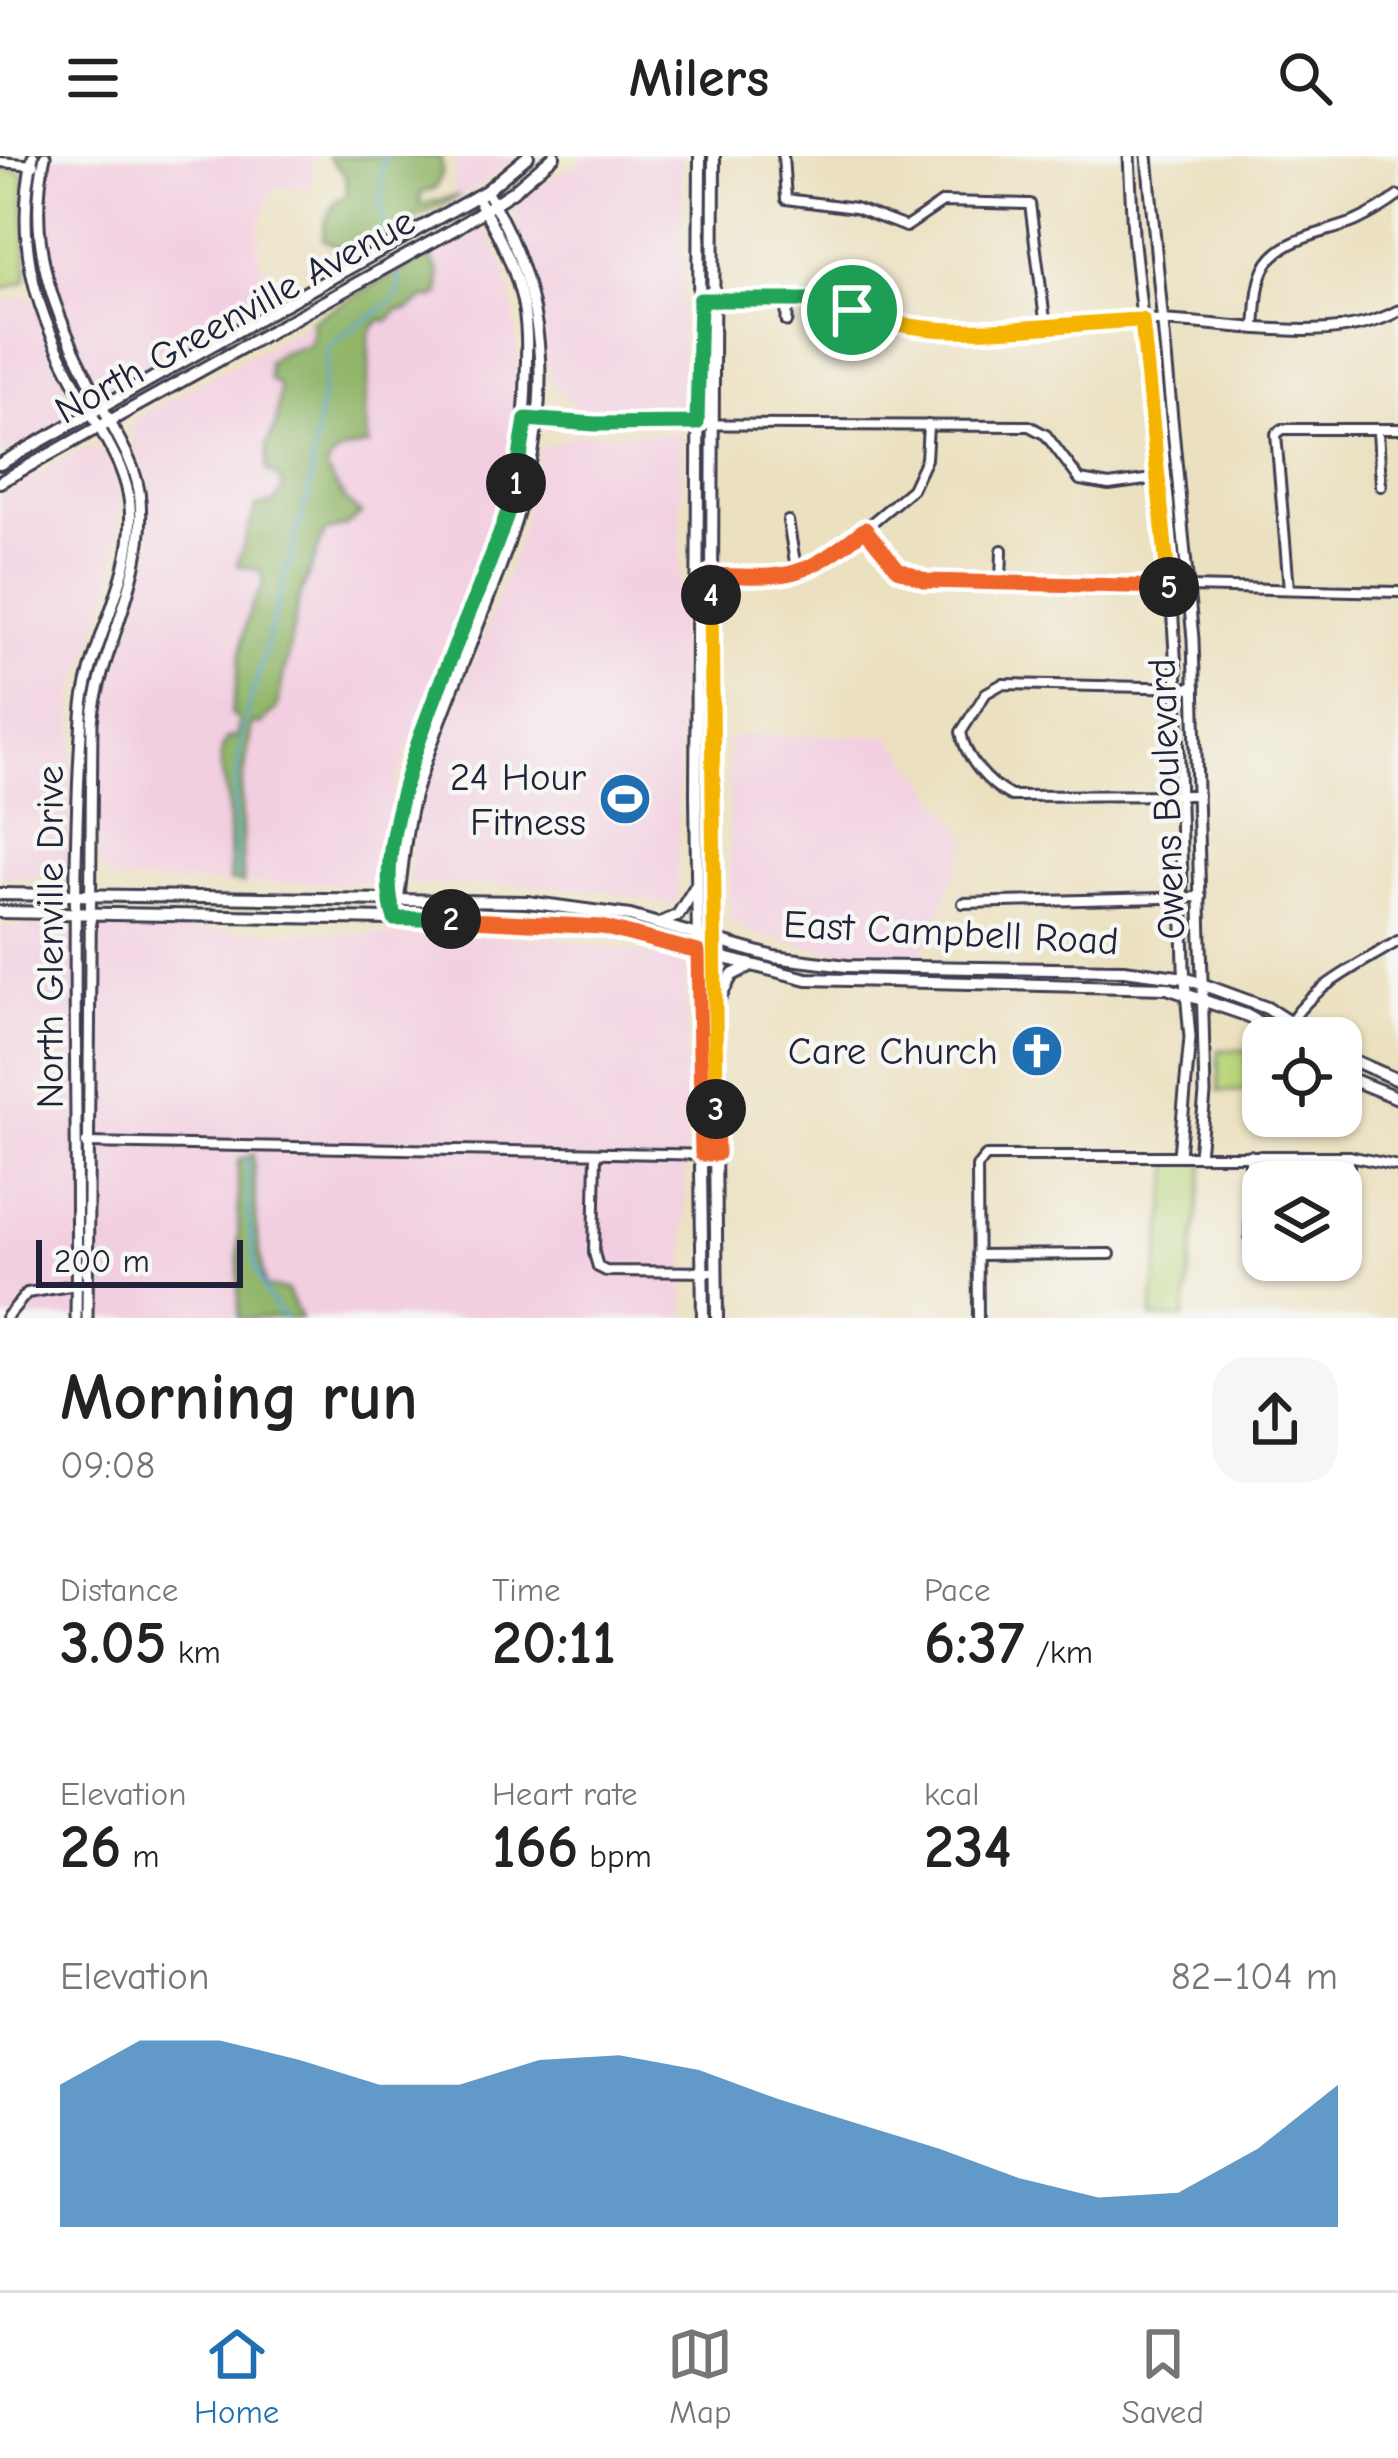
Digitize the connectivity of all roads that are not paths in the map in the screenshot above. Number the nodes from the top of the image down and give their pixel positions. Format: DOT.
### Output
graph roads {
  1 [pos="528,156"];
  2 [pos="554,156"];
  3 [pos="700,156"];
  4 [pos="714,156"];
  5 [pos="783,156"];
  6 [pos="1129,156"];
  7 [pos="1147,156"];
  8 [pos="38,161"];
  9 [pos="0,162"];
  10 [pos="480,193"];
  11 [pos="1398,196"];
  12 [pos="489,207"];
  13 [pos="706,299"];
  14 [pos="787,300"];
  15 [pos="1398,311"];
  16 [pos="1142,320"];
  17 [pos="1162,320"];
  18 [pos="788,321"];
  19 [pos="1255,327"];
  20 [pos="1046,328"];
  21 [pos="100,416"];
  22 [pos="531,419"];
  23 [pos="697,423"];
  24 [pos="712,424"];
  25 [pos="928,425"];
  26 [pos="1378,429"];
  27 [pos="1398,429"];
  28 [pos="0,464"];
  29 [pos="1160,478"];
  30 [pos="0,482"];
  31 [pos="1381,486"];
  32 [pos="788,521"];
  33 [pos="865,529"];
  34 [pos="1002,550"];
  35 [pos="696,572"];
  36 [pos="797,574"];
  37 [pos="711,575"];
  38 [pos="1001,583"];
  39 [pos="1171,587"];
  40 [pos="1190,587"];
  41 [pos="1289,590"];
  42 [pos="1398,592"];
  43 [pos="459,659"];
  44 [pos="1177,688"];
  45 [pos="1196,688"];
  46 [pos="407,776"];
  47 [pos="418,781"];
  48 [pos="1181,795"];
  49 [pos="1198,795"];
  50 [pos="696,796"];
  51 [pos="711,799"];
  52 [pos="698,883"];
  53 [pos="0,893"];
  54 [pos="83,894"];
  55 [pos="1182,897"];
  56 [pos="1201,897"];
  57 [pos="393,899"];
  58 [pos="963,903"];
  59 [pos="83,911"];
  60 [pos="0,912"];
  61 [pos="395,919"];
  62 [pos="658,923"];
  63 [pos="698,934"];
  64 [pos="713,938"];
  65 [pos="1398,941"];
  66 [pos="698,952"];
  67 [pos="713,956"];
  68 [pos="751,967"];
  69 [pos="885,967"];
  70 [pos="989,968"];
  71 [pos="1185,978"];
  72 [pos="1202,981"];
  73 [pos="884,984"];
  74 [pos="989,986"];
  75 [pos="1188,993"];
  76 [pos="1202,998"];
  77 [pos="714,1015"];
  78 [pos="1250,1017"];
  79 [pos="1281,1017"];
  80 [pos="1291,1017"];
  81 [pos="89,1021"];
  82 [pos="77,1026"];
  83 [pos="1362,1064"];
  84 [pos="1398,1080"];
  85 [pos="1362,1084"];
  86 [pos="1398,1098"];
  87 [pos="83,1143"];
  88 [pos="596,1154"];
  89 [pos="702,1154"];
  90 [pos="717,1154"];
  91 [pos="1179,1155"];
  92 [pos="1198,1155"];
  93 [pos="1250,1155"];
  94 [pos="1349,1156"];
  95 [pos="1250,1161"];
  96 [pos="1349,1161"];
  97 [pos="1398,1166"];
  98 [pos="1110,1254"];
  99 [pos="977,1255"];
  100 [pos="709,1272"];
  101 [pos="82,1284"];
  102 [pos="6,1318"];
  103 [pos="76,1318"];
  104 [pos="86,1318"];
  105 [pos="703,1318"];
  106 [pos="717,1318"];
  107 [pos="977,1318"];
  1 -- 10 [label="main road, North Greenville Avenue"];
  2 -- 12 [label="main road, North Greenville Avenue"];
  3 -- 13 [label="main road"];
  4 -- 13 [label="main road"];
  5 -- 20 [label="street"];
  6 -- 16 [label="street, Owens Boulevard"];
  7 -- 17 [label="street, Owens Boulevard"];
  8 -- 9 [label="street"];
  8 -- 21 [label="street, North Glenville Drive"];
  10 -- 12 [label="street"];
  10 -- 21 [label="main road, North Greenville Avenue"];
  11 -- 19 [label="street"];
  12 -- 21 [label="main road, North Greenville Avenue"];
  12 -- 22 [label="street"];
  13 -- 14 [label="street"];
  13 -- 23 [label="main road"];
  13 -- 24 [label="main road"];
  14 -- 18 [label="street"];
  14 -- 20 [label="street"];
  15 -- 19 [label="street"];
  16 -- 17 [label="street"];
  16 -- 20 [label="street"];
  16 -- 29 [label="street, Owens Boulevard"];
  17 -- 19 [label="street"];
  17 -- 40 [label="street, Owens Boulevard"];
  21 -- 28 [label="main road, North Greenville Avenue"];
  21 -- 30 [label="main road, North Greenville Avenue"];
  21 -- 54 [label="street, North Glenville Drive"];
  22 -- 23 [label="street"];
  22 -- 43 [label="street"];
  23 -- 24 [label="street"];
  23 -- 35 [label="main road"];
  24 -- 25 [label="street"];
  24 -- 37 [label="main road"];
  25 -- 29 [label="street"];
  25 -- 33 [label="street"];
  26 -- 27 [label="street"];
  26 -- 31 [label="street"];
  26 -- 41 [label="street"];
  29 -- 39 [label="street, Owens Boulevard"];
  32 -- 36 [label="street"];
  33 -- 36 [label="street"];
  33 -- 38 [label="street"];
  34 -- 38 [label="street"];
  35 -- 37 [label="street"];
  35 -- 50 [label="main road"];
  36 -- 37 [label="street"];
  37 -- 51 [label="main road"];
  38 -- 39 [label="street"];
  39 -- 40 [label="street"];
  39 -- 44 [label="street, Owens Boulevard"];
  40 -- 41 [label="street"];
  40 -- 45 [label="street, Owens Boulevard"];
  41 -- 42 [label="street"];
  43 -- 46 [label="street"];
  43 -- 47 [label="street"];
  44 -- 45 [label="street"];
  44 -- 48 [label="street, Owens Boulevard"];
  44 -- 48 [label="street"];
  45 -- 49 [label="street, Owens Boulevard"];
  46 -- 47 [label="street"];
  46 -- 57 [label="street"];
  47 -- 57 [label="street"];
  48 -- 49 [label="street"];
  48 -- 55 [label="street, Owens Boulevard"];
  49 -- 56 [label="street, Owens Boulevard"];
  50 -- 51 [label="main road"];
  50 -- 52 [label="main road"];
  51 -- 64 [label="main road"];
  52 -- 62 [label="main road"];
  52 -- 63 [label="main road"];
  53 -- 54 [label="main road, East Campbell Road"];
  54 -- 57 [label="main road, East Campbell Road"];
  54 -- 59 [label="street, North Glenville Drive"];
  55 -- 56 [label="street"];
  55 -- 58 [label="street"];
  55 -- 71 [label="street, Owens Boulevard"];
  56 -- 72 [label="street, Owens Boulevard"];
  57 -- 61 [label="street"];
  57 -- 62 [label="main road, East Campbell Road"];
  59 -- 60 [label="main road, East Campbell Road"];
  59 -- 61 [label="main road, East Campbell Road"];
  59 -- 81 [label="street, North Glenville Drive"];
  59 -- 82 [label="street, North Glenville Drive"];
  61 -- 66 [label="main road, East Campbell Road"];
  62 -- 63 [label="main road, East Campbell Road"];
  63 -- 64 [label="main road, East Campbell Road"];
  63 -- 66 [label="main road"];
  64 -- 67 [label="main road"];
  64 -- 69 [label="main road, East Campbell Road"];
  65 -- 80 [label="street"];
  66 -- 67 [label="main road, East Campbell Road"];
  66 -- 89 [label="main road"];
  67 -- 68 [label="main road, East Campbell Road"];
  67 -- 77 [label="main road"];
  68 -- 73 [label="main road, East Campbell Road"];
  68 -- 77 [label="main road"];
  69 -- 70 [label="main road, East Campbell Road"];
  69 -- 73 [label="main road"];
  70 -- 71 [label="main road, East Campbell Road"];
  70 -- 74 [label="main road"];
  71 -- 72 [label="main road, East Campbell Road"];
  71 -- 75 [label="street, Owens Boulevard"];
  72 -- 76 [label="street, Owens Boulevard"];
  72 -- 79 [label="main road, East Campbell Road"];
  73 -- 74 [label="main road, East Campbell Road"];
  74 -- 75 [label="main road, East Campbell Road"];
  75 -- 76 [label="main road, East Campbell Road"];
  75 -- 91 [label="street, Owens Boulevard"];
  76 -- 78 [label="main road, East Campbell Road"];
  76 -- 92 [label="street, Owens Boulevard"];
  77 -- 90 [label="main road"];
  81 -- 82 [label="street"];
  81 -- 87 [label="street, North Glenville Drive"];
  82 -- 87 [label="street, North Glenville Drive"];
  83 -- 84 [label="main road"];
  85 -- 86 [label="main road"];
  87 -- 88 [label="street"];
  87 -- 101 [label="street, North Glenville Drive"];
  88 -- 89 [label="street"];
  88 -- 100 [label="street"];
  89 -- 90 [label="street"];
  89 -- 100 [label="main road"];
  90 -- 100 [label="main road"];
  91 -- 92 [label="street"];
  91 -- 99 [label="street"];
  92 -- 93 [label="street"];
  93 -- 94 [label="street"];
  93 -- 95 [label="street"];
  94 -- 96 [label="street"];
  94 -- 97 [label="street"];
  98 -- 99 [label="street"];
  99 -- 107 [label="street"];
  100 -- 105 [label="main road"];
  100 -- 106 [label="main road"];
  101 -- 102 [label="street"];
  101 -- 103 [label="street, North Glenville Drive"];
  101 -- 104 [label="street, North Glenville Drive"];
}
